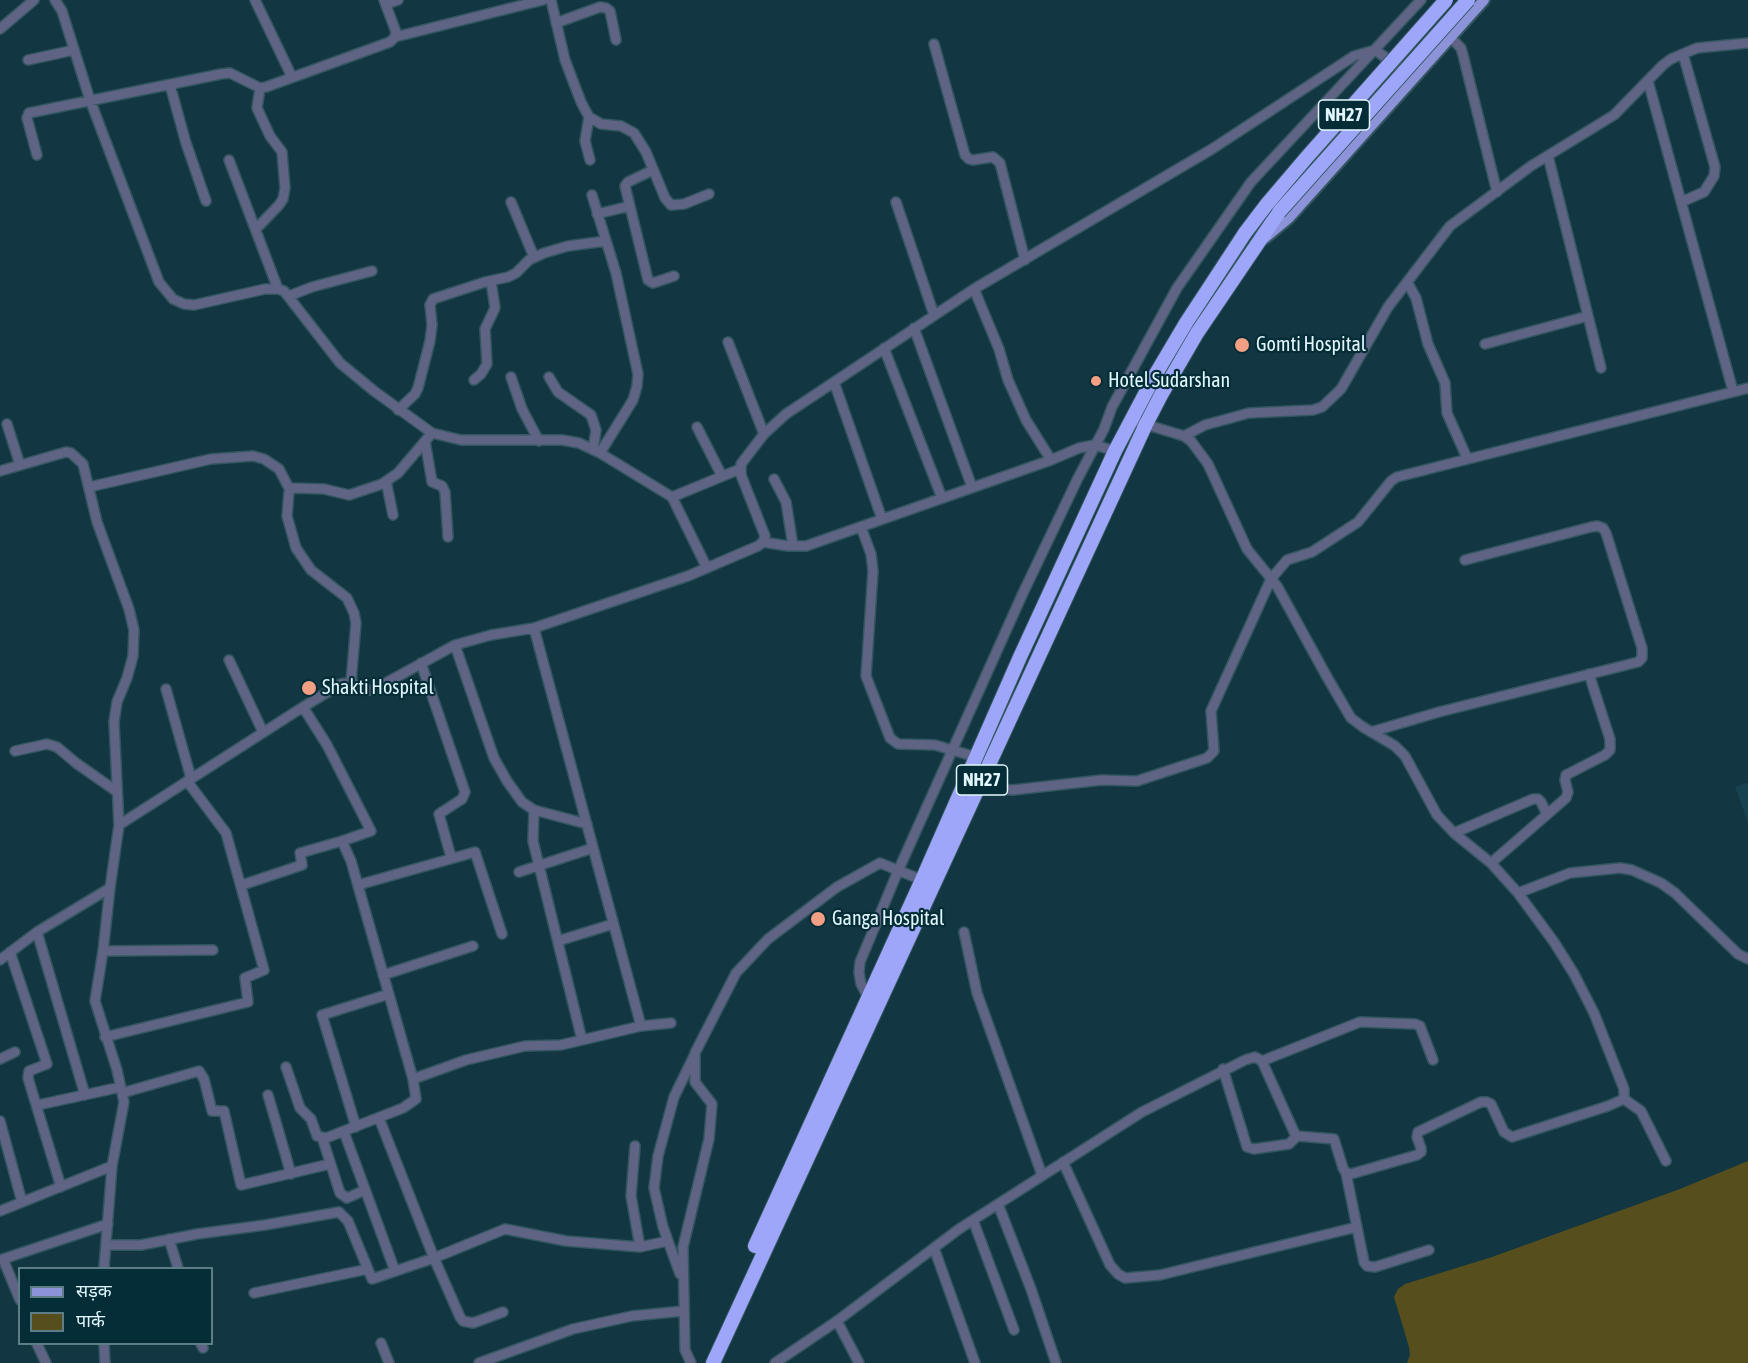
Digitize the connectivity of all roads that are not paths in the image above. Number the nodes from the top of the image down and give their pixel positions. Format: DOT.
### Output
graph roads {
  1 [pos="34,0"];
  2 [pos="55,0"];
  3 [pos="255,0"];
  4 [pos="398,0"];
  5 [pos="543,0"];
  6 [pos="551,0"];
  7 [pos="1421,0"];
  8 [pos="1446,0"];
  9 [pos="1468,0"];
  10 [pos="1484,0"];
  11 [pos="385,2"];
  12 [pos="556,23"];
  13 [pos="0,29"];
  14 [pos="1449,36"];
  15 [pos="395,38"];
  16 [pos="616,40"];
  17 [pos="934,44"];
  18 [pos="1748,44"];
  19 [pos="74,50"];
  20 [pos="1375,51"];
  21 [pos="1683,54"];
  22 [pos="28,60"];
  23 [pos="292,77"];
  24 [pos="1413,78"];
  25 [pos="1648,81"];
  26 [pos="170,85"];
  27 [pos="260,88"];
  28 [pos="90,100"];
  29 [pos="589,117"];
  30 [pos="37,155"];
  31 [pos="1548,156"];
  32 [pos="229,160"];
  33 [pos="590,160"];
  34 [pos="653,170"];
  35 [pos="1497,192"];
  36 [pos="709,194"];
  37 [pos="592,195"];
  38 [pos="206,201"];
  39 [pos="1681,201"];
  40 [pos="511,202"];
  41 [pos="896,202"];
  42 [pos="630,206"];
  43 [pos="597,214"];
  44 [pos="256,229"];
  45 [pos="606,241"];
  46 [pos="1255,246"];
  47 [pos="534,257"];
  48 [pos="1025,260"];
  49 [pos="372,271"];
  50 [pos="674,276"];
  51 [pos="491,281"];
  52 [pos="1407,282"];
  53 [pos="278,289"];
  54 [pos="974,289"];
  55 [pos="289,296"];
  56 [pos="934,315"];
  57 [pos="1588,316"];
  58 [pos="914,328"];
  59 [pos="728,342"];
  60 [pos="1485,344"];
  61 [pos="884,348"];
  62 [pos="1601,368"];
  63 [pos="511,377"];
  64 [pos="549,377"];
  65 [pos="474,380"];
  66 [pos="834,382"];
  67 [pos="1748,388"];
  68 [pos="1733,391"];
  69 [pos="398,410"];
  70 [pos="1131,420"];
  71 [pos="7,424"];
  72 [pos="1146,424"];
  73 [pos="697,427"];
  74 [pos="432,433"];
  75 [pos="764,434"];
  76 [pos="1185,436"];
  77 [pos="425,441"];
  78 [pos="539,441"];
  79 [pos="1095,445"];
  80 [pos="597,451"];
  81 [pos="1115,451"];
  82 [pos="1467,458"];
  83 [pos="1051,460"];
  84 [pos="20,465"];
  85 [pos="740,469"];
  86 [pos="0,471"];
  87 [pos="722,476"];
  88 [pos="774,479"];
  89 [pos="386,481"];
  90 [pos="88,487"];
  91 [pos="972,487"];
  92 [pos="290,490"];
  93 [pos="672,497"];
  94 [pos="942,498"];
  95 [pos="393,515"];
  96 [pos="882,519"];
  97 [pos="861,526"];
  98 [pos="448,537"];
  99 [pos="764,542"];
  100 [pos="793,546"];
  101 [pos="1465,560"];
  102 [pos="707,567"];
  103 [pos="1271,579"];
  104 [pos="534,628"];
  105 [pos="455,645"];
  106 [pos="229,660"];
  107 [pos="421,663"];
  108 [pos="1588,674"];
  109 [pos="351,682"];
  110 [pos="166,689"];
  111 [pos="303,707"];
  112 [pos="263,732"];
  113 [pos="1371,732"];
  114 [pos="952,750"];
  115 [pos="15,751"];
  116 [pos="976,758"];
  117 [pos="189,779"];
  118 [pos="980,783"];
  119 [pos="116,791"];
  120 [pos="534,810"];
  121 [pos="1546,814"];
  122 [pos="587,824"];
  123 [pos="119,825"];
  124 [pos="1454,833"];
  125 [pos="342,841"];
  126 [pos="593,848"];
  127 [pos="451,857"];
  128 [pos="1491,863"];
  129 [pos="539,865"];
  130 [pos="898,871"];
  131 [pos="519,872"];
  132 [pos="922,880"];
  133 [pos="242,885"];
  134 [pos="358,885"];
  135 [pos="110,888"];
  136 [pos="1518,893"];
  137 [pos="614,924"];
  138 [pos="37,932"];
  139 [pos="964,932"];
  140 [pos="502,934"];
  141 [pos="558,941"];
  142 [pos="473,946"];
  143 [pos="213,950"];
  144 [pos="103,951"];
  145 [pos="10,952"];
  146 [pos="1748,959"];
  147 [pos="0,960"];
  148 [pos="383,975"];
  149 [pos="388,994"];
  150 [pos="868,997"];
  151 [pos="671,1023"];
  152 [pos="641,1026"];
  153 [pos="105,1037"];
  154 [pos="582,1040"];
  155 [pos="15,1052"];
  156 [pos="695,1053"];
  157 [pos="0,1059"];
  158 [pos="1433,1060"];
  159 [pos="1262,1061"];
  160 [pos="286,1067"];
  161 [pos="1223,1069"];
  162 [pos="413,1079"];
  163 [pos="121,1090"];
  164 [pos="85,1095"];
  165 [pos="268,1095"];
  166 [pos="1624,1099"];
  167 [pos="38,1106"];
  168 [pos="379,1118"];
  169 [pos="0,1121"];
  170 [pos="356,1127"];
  171 [pos="344,1132"];
  172 [pos="1297,1136"];
  173 [pos="2,1137"];
  174 [pos="322,1137"];
  175 [pos="635,1146"];
  176 [pos="1666,1161"];
  177 [pos="1063,1162"];
  178 [pos="330,1164"];
  179 [pos="112,1166"];
  180 [pos="291,1173"];
  181 [pos="1346,1173"];
  182 [pos="1042,1176"];
  183 [pos="61,1187"];
  184 [pos="365,1190"];
  185 [pos="22,1202"];
  186 [pos="998,1203"];
  187 [pos="0,1211"];
  188 [pos="973,1220"];
  189 [pos="108,1224"];
  190 [pos="1357,1227"];
  191 [pos="169,1239"];
  192 [pos="668,1241"];
  193 [pos="106,1245"];
  194 [pos="640,1247"];
  195 [pos="934,1248"];
  196 [pos="1429,1250"];
  197 [pos="434,1258"];
  198 [pos="104,1267"];
  199 [pos="177,1267"];
  200 [pos="368,1269"];
  201 [pos="395,1271"];
  202 [pos="682,1280"];
  203 [pos="254,1293"];
  204 [pos="18,1295"];
  205 [pos="683,1311"];
  206 [pos="503,1312"];
  207 [pos="837,1321"];
  208 [pos="1014,1330"];
  209 [pos="381,1343"];
  210 [pos="37,1345"];
  211 [pos="104,1345"];
  212 [pos="46,1363"];
  213 [pos="105,1363"];
  214 [pos="389,1363"];
  215 [pos="479,1363"];
  216 [pos="691,1363"];
  217 [pos="703,1363"];
  218 [pos="713,1363"];
  219 [pos="775,1363"];
  220 [pos="859,1363"];
  221 [pos="975,1363"];
  222 [pos="1056,1363"];
  1 -- 13 [label="street"];
  2 -- 19 [label="street"];
  3 -- 23 [label="street"];
  4 -- 11 [label="street"];
  5 -- 15 [label="street"];
  6 -- 12 [label="street"];
  7 -- 20 [label="street"];
  8 -- 70 [label="highway, NH27, bridge"];
  9 -- 46 [label="highway, NH27, bridge"];
  10 -- 14 [label="main road"];
  11 -- 15 [label="street"];
  12 -- 16 [label="street"];
  12 -- 29 [label="street"];
  14 -- 24 [label="main road"];
  14 -- 35 [label="street"];
  15 -- 23 [label="street"];
  17 -- 48 [label="street"];
  18 -- 21 [label="street"];
  19 -- 22 [label="street"];
  19 -- 28 [label="street"];
  20 -- 24 [label="street"];
  20 -- 48 [label="street"];
  20 -- 79 [label="street"];
  21 -- 25 [label="street"];
  21 -- 39 [label="street"];
  23 -- 27 [label="street"];
  24 -- 46 [label="main road"];
  25 -- 31 [label="street"];
  25 -- 39 [label="street"];
  26 -- 27 [label="street"];
  26 -- 28 [label="street"];
  26 -- 38 [label="street"];
  27 -- 44 [label="street"];
  28 -- 30 [label="street"];
  28 -- 53 [label="street"];
  29 -- 33 [label="street"];
  29 -- 34 [label="street"];
  31 -- 35 [label="street"];
  31 -- 57 [label="street"];
  32 -- 44 [label="street"];
  34 -- 36 [label="street"];
  34 -- 42 [label="street"];
  35 -- 52 [label="street"];
  37 -- 43 [label="street"];
  39 -- 68 [label="street"];
  40 -- 47 [label="street"];
  41 -- 56 [label="street"];
  42 -- 43 [label="street"];
  42 -- 50 [label="street"];
  43 -- 45 [label="street"];
  44 -- 53 [label="street"];
  45 -- 47 [label="street"];
  45 -- 80 [label="street"];
  46 -- 72 [label="highway, NH27"];
  47 -- 51 [label="street"];
  48 -- 54 [label="street"];
  49 -- 55 [label="street"];
  51 -- 65 [label="street"];
  51 -- 69 [label="street"];
  52 -- 76 [label="street"];
  52 -- 82 [label="street"];
  53 -- 55 [label="street"];
  54 -- 56 [label="street"];
  54 -- 83 [label="street"];
  55 -- 69 [label="street"];
  56 -- 58 [label="street"];
  57 -- 60 [label="street"];
  57 -- 62 [label="street"];
  58 -- 61 [label="street"];
  58 -- 91 [label="street"];
  59 -- 75 [label="street"];
  61 -- 66 [label="street"];
  61 -- 94 [label="street"];
  63 -- 78 [label="street"];
  64 -- 80 [label="street"];
  66 -- 75 [label="street"];
  66 -- 96 [label="street"];
  67 -- 68 [label="street"];
  68 -- 82 [label="street"];
  69 -- 74 [label="street"];
  70 -- 72 [label="street"];
  70 -- 81 [label="highway, NH27"];
  71 -- 84 [label="street"];
  72 -- 76 [label="street"];
  72 -- 118 [label="highway, NH27"];
  73 -- 87 [label="street"];
  74 -- 77 [label="street"];
  74 -- 78 [label="street"];
  75 -- 85 [label="street"];
  76 -- 103 [label="street"];
  77 -- 89 [label="street"];
  77 -- 98 [label="street"];
  78 -- 80 [label="street"];
  79 -- 81 [label="street"];
  79 -- 83 [label="street"];
  79 -- 114 [label="street"];
  80 -- 93 [label="street"];
  81 -- 116 [label="highway, NH27"];
  82 -- 103 [label="street"];
  83 -- 91 [label="street"];
  84 -- 86 [label="street"];
  84 -- 90 [label="street"];
  85 -- 87 [label="street"];
  85 -- 99 [label="street"];
  87 -- 93 [label="street"];
  88 -- 100 [label="street"];
  89 -- 92 [label="street"];
  89 -- 95 [label="street"];
  90 -- 92 [label="street"];
  90 -- 119 [label="street"];
  91 -- 94 [label="street"];
  92 -- 109 [label="street"];
  93 -- 102 [label="street"];
  94 -- 96 [label="street"];
  96 -- 97 [label="street"];
  97 -- 100 [label="street"];
  97 -- 114 [label="street"];
  99 -- 100 [label="street"];
  99 -- 102 [label="street"];
  101 -- 108 [label="street"];
  102 -- 104 [label="street"];
  103 -- 113 [label="street"];
  103 -- 118 [label="street"];
  104 -- 105 [label="street"];
  104 -- 122 [label="street"];
  105 -- 107 [label="street"];
  105 -- 120 [label="street"];
  106 -- 112 [label="street"];
  107 -- 109 [label="street"];
  107 -- 127 [label="street"];
  108 -- 113 [label="street"];
  108 -- 121 [label="street"];
  109 -- 111 [label="street"];
  110 -- 117 [label="street"];
  111 -- 112 [label="street"];
  111 -- 125 [label="street"];
  112 -- 117 [label="street"];
  113 -- 124 [label="street"];
  114 -- 116 [label="street"];
  114 -- 130 [label="street"];
  115 -- 119 [label="street"];
  116 -- 132 [label="highway, NH27"];
  117 -- 123 [label="street"];
  117 -- 133 [label="street"];
  118 -- 218 [label="highway, NH27"];
  119 -- 123 [label="street"];
  120 -- 122 [label="street"];
  120 -- 129 [label="street"];
  121 -- 124 [label="street"];
  121 -- 128 [label="street"];
  122 -- 126 [label="street"];
  123 -- 135 [label="street"];
  124 -- 128 [label="street"];
  125 -- 133 [label="street"];
  125 -- 134 [label="street"];
  126 -- 129 [label="street"];
  126 -- 137 [label="street"];
  127 -- 134 [label="street"];
  127 -- 140 [label="street"];
  128 -- 136 [label="street"];
  129 -- 131 [label="street"];
  129 -- 141 [label="street"];
  130 -- 132 [label="street"];
  130 -- 150 [label="street"];
  130 -- 156 [label="street"];
  132 -- 150 [label="highway, NH27"];
  133 -- 153 [label="street"];
  134 -- 148 [label="street"];
  135 -- 138 [label="street"];
  135 -- 144 [label="street"];
  136 -- 146 [label="street"];
  136 -- 166 [label="street"];
  137 -- 141 [label="street"];
  137 -- 152 [label="street"];
  138 -- 145 [label="street"];
  138 -- 164 [label="street"];
  139 -- 182 [label="street"];
  141 -- 154 [label="street"];
  142 -- 148 [label="street"];
  143 -- 144 [label="street"];
  144 -- 153 [label="street"];
  145 -- 147 [label="street"];
  145 -- 167 [label="street"];
  148 -- 149 [label="street"];
  149 -- 162 [label="street"];
  149 -- 170 [label="street"];
  150 -- 217 [label="highway, NH27"];
  151 -- 152 [label="street"];
  152 -- 154 [label="street"];
  153 -- 163 [label="street"];
  154 -- 162 [label="street"];
  155 -- 157 [label="street"];
  156 -- 192 [label="street"];
  156 -- 202 [label="street"];
  158 -- 159 [label="street"];
  159 -- 161 [label="street"];
  159 -- 172 [label="street"];
  160 -- 174 [label="street"];
  161 -- 172 [label="street"];
  161 -- 177 [label="street"];
  162 -- 168 [label="street"];
  163 -- 164 [label="street"];
  163 -- 179 [label="street"];
  163 -- 180 [label="street"];
  164 -- 167 [label="street"];
  165 -- 180 [label="street"];
  166 -- 176 [label="street"];
  166 -- 181 [label="street"];
  167 -- 183 [label="street"];
  168 -- 170 [label="street"];
  168 -- 197 [label="street"];
  169 -- 173 [label="street"];
  170 -- 171 [label="street"];
  171 -- 174 [label="street"];
  171 -- 184 [label="street"];
  172 -- 181 [label="street"];
  173 -- 185 [label="street"];
  174 -- 178 [label="street"];
  175 -- 194 [label="street"];
  177 -- 182 [label="street"];
  177 -- 190 [label="street"];
  178 -- 180 [label="street"];
  178 -- 184 [label="street"];
  179 -- 183 [label="street"];
  179 -- 189 [label="street"];
  181 -- 190 [label="street"];
  182 -- 186 [label="street"];
  183 -- 185 [label="street"];
  184 -- 201 [label="street"];
  185 -- 187 [label="street"];
  186 -- 188 [label="street"];
  186 -- 222 [label="street"];
  188 -- 195 [label="street"];
  188 -- 208 [label="street"];
  189 -- 193 [label="street"];
  189 -- 204 [label="street"];
  190 -- 196 [label="street"];
  191 -- 193 [label="street"];
  191 -- 199 [label="street"];
  191 -- 200 [label="street"];
  192 -- 194 [label="street"];
  192 -- 202 [label="street"];
  193 -- 198 [label="street"];
  194 -- 197 [label="street"];
  195 -- 207 [label="street"];
  195 -- 221 [label="street"];
  197 -- 201 [label="street"];
  197 -- 206 [label="street"];
  200 -- 201 [label="street"];
  200 -- 203 [label="street"];
  202 -- 205 [label="street"];
  205 -- 215 [label="street"];
  205 -- 216 [label="street"];
  207 -- 219 [label="street"];
  207 -- 220 [label="street"];
  209 -- 214 [label="street"];
  210 -- 212 [label="street"];
  211 -- 213 [label="street"];
}
